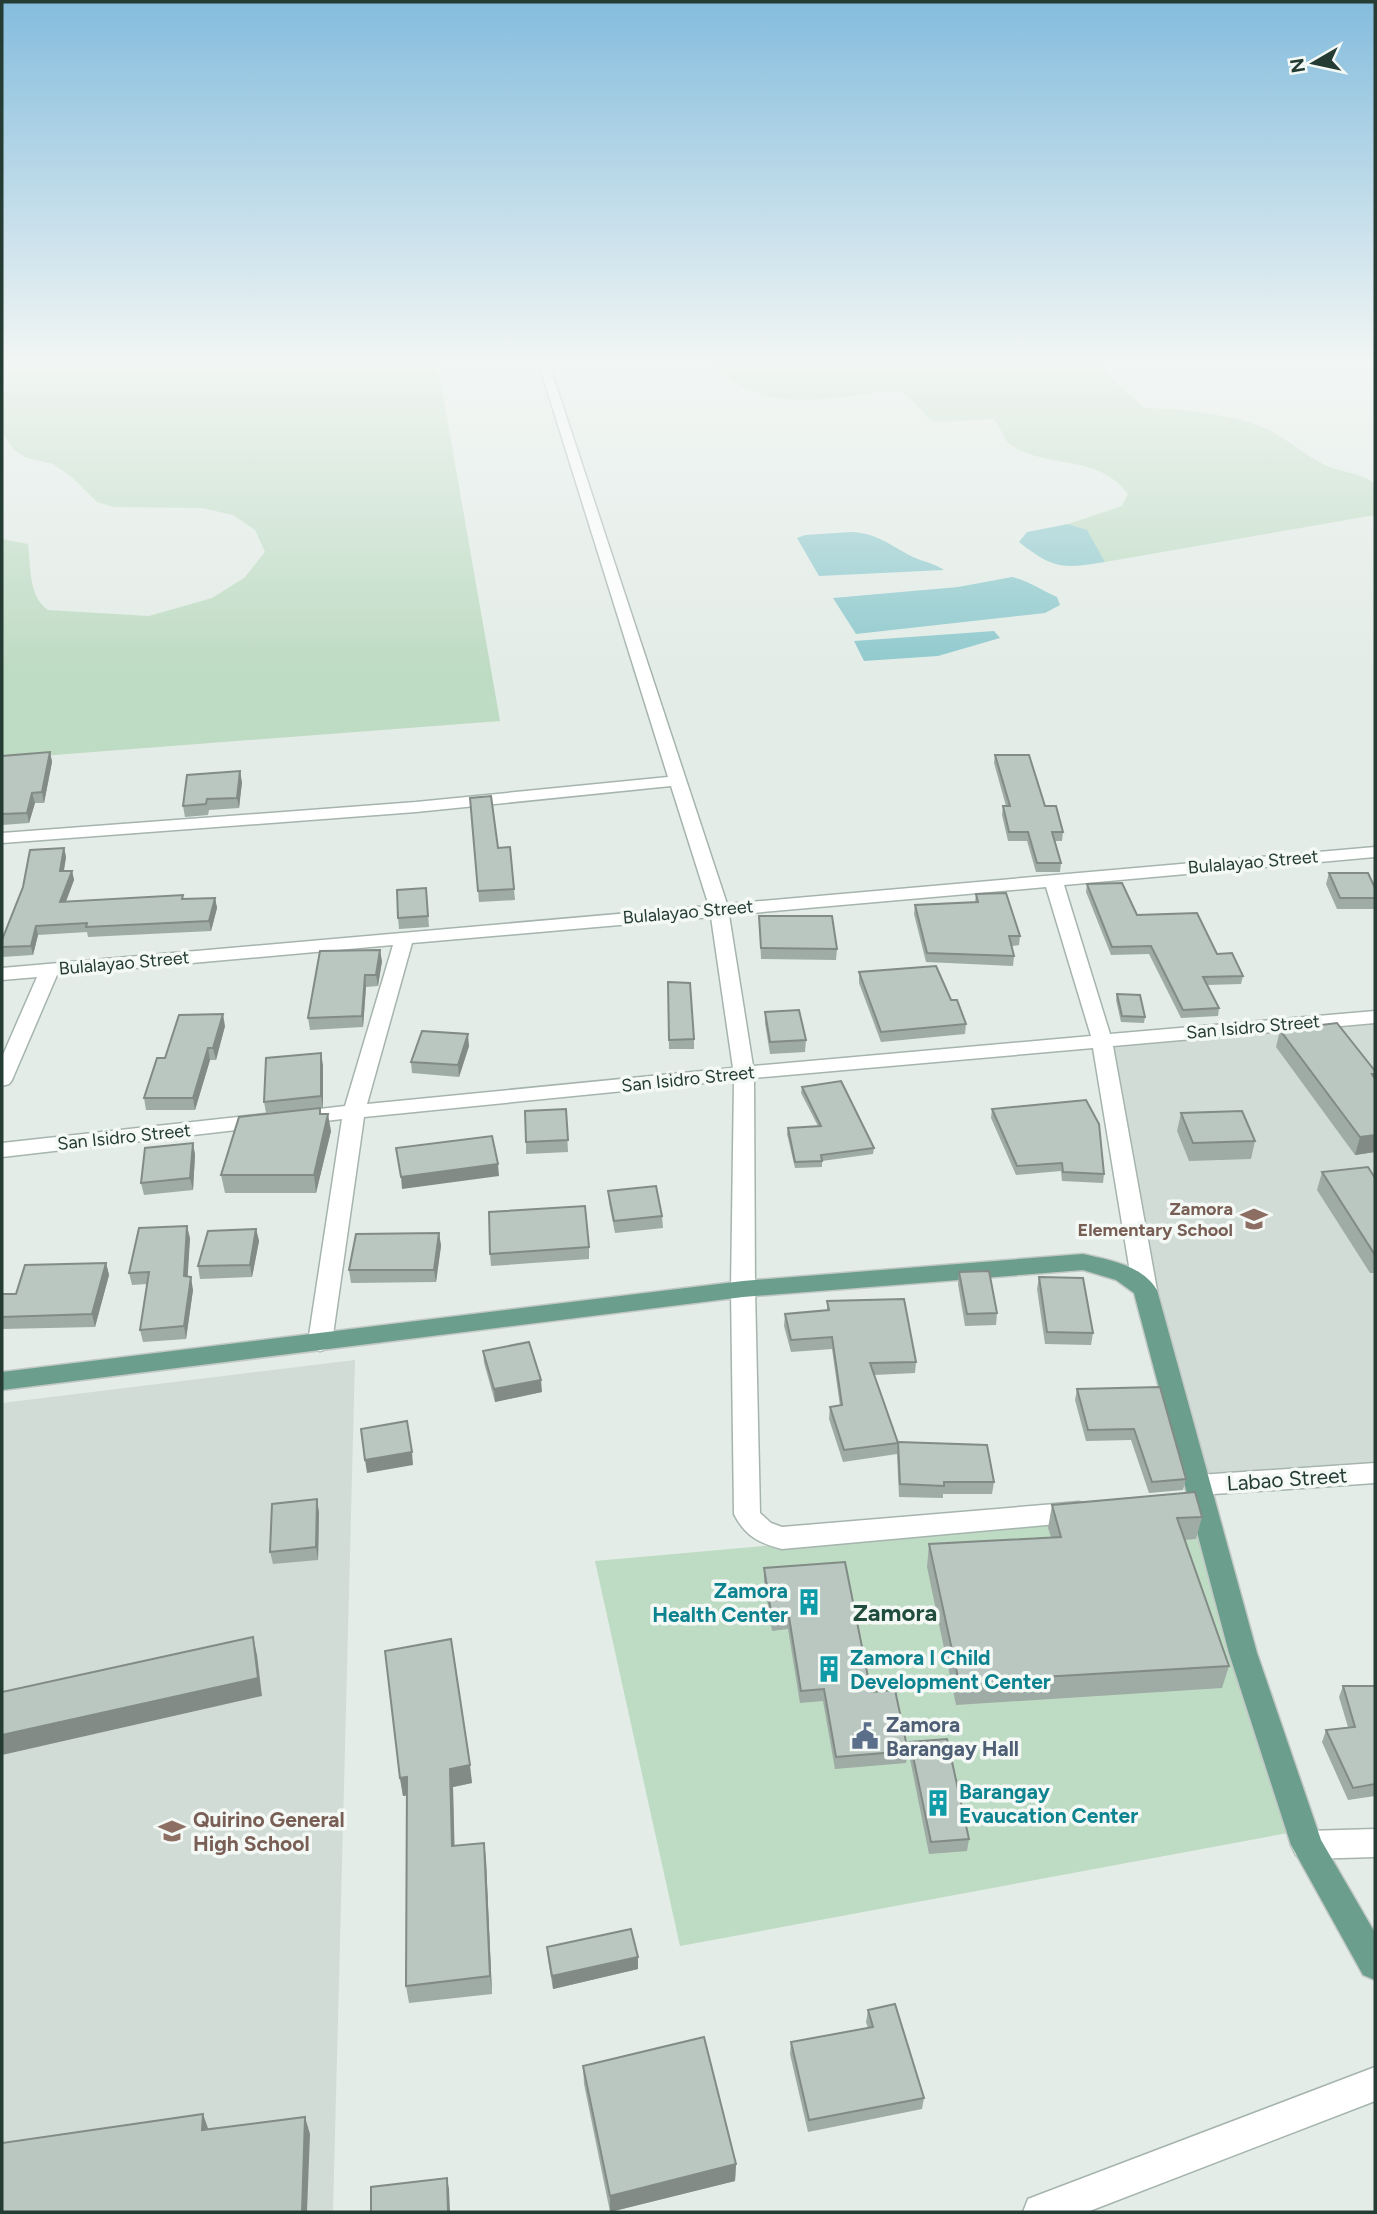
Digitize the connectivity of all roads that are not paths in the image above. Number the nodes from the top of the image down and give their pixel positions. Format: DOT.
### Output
graph roads {
  1 [pos="575,464"];
  2 [pos="676,781"];
  3 [pos="2,838"];
  4 [pos="1375,852"];
  5 [pos="1053,880"];
  6 [pos="719,909"];
  7 [pos="404,939"];
  8 [pos="49,970"];
  9 [pos="2,974"];
  10 [pos="1375,1017"];
  11 [pos="1102,1040"];
  12 [pos="744,1073"];
  13 [pos="2,1080"];
  14 [pos="354,1112"];
  15 [pos="2,1150"];
  16 [pos="743,1289"];
  17 [pos="1145,1290"];
  18 [pos="320,1342"];
  19 [pos="2,1381"];
  20 [pos="1375,1474"];
  21 [pos="1193,1496"];
  22 [pos="1110,1509"];
  23 [pos="1375,1843"];
  24 [pos="1307,1845"];
  25 [pos="1375,1964"];
  26 [pos="1375,2084"];
  27 [pos="1041,2212"];
  1 -- 2 [label="street"];
  2 -- 3 [label="street"];
  2 -- 6 [label="street"];
  4 -- 5 [label="street, Bulalayao Street"];
  5 -- 6 [label="street, Bulalayao Street"];
  5 -- 11 [label="street"];
  6 -- 7 [label="street, Bulalayao Street"];
  6 -- 12 [label="street"];
  7 -- 8 [label="street, Bulalayao Street"];
  7 -- 14 [label="street"];
  8 -- 9 [label="street, Bulalayao Street"];
  8 -- 13 [label="street"];
  10 -- 11 [label="street, San Isidro Street"];
  11 -- 12 [label="street, San Isidro Street"];
  11 -- 17 [label="street"];
  12 -- 14 [label="street, San Isidro Street"];
  12 -- 16 [label="street"];
  14 -- 15 [label="street, San Isidro Street"];
  14 -- 18 [label="street"];
  16 -- 17 [label="main road"];
  16 -- 18 [label="main road"];
  16 -- 22 [label="street"];
  17 -- 21 [label="main road"];
  18 -- 19 [label="main road"];
  20 -- 21 [label="street, Labao Street"];
  21 -- 24 [label="main road"];
  23 -- 24 [label="street"];
  24 -- 25 [label="main road"];
  26 -- 27 [label="street"];
}
